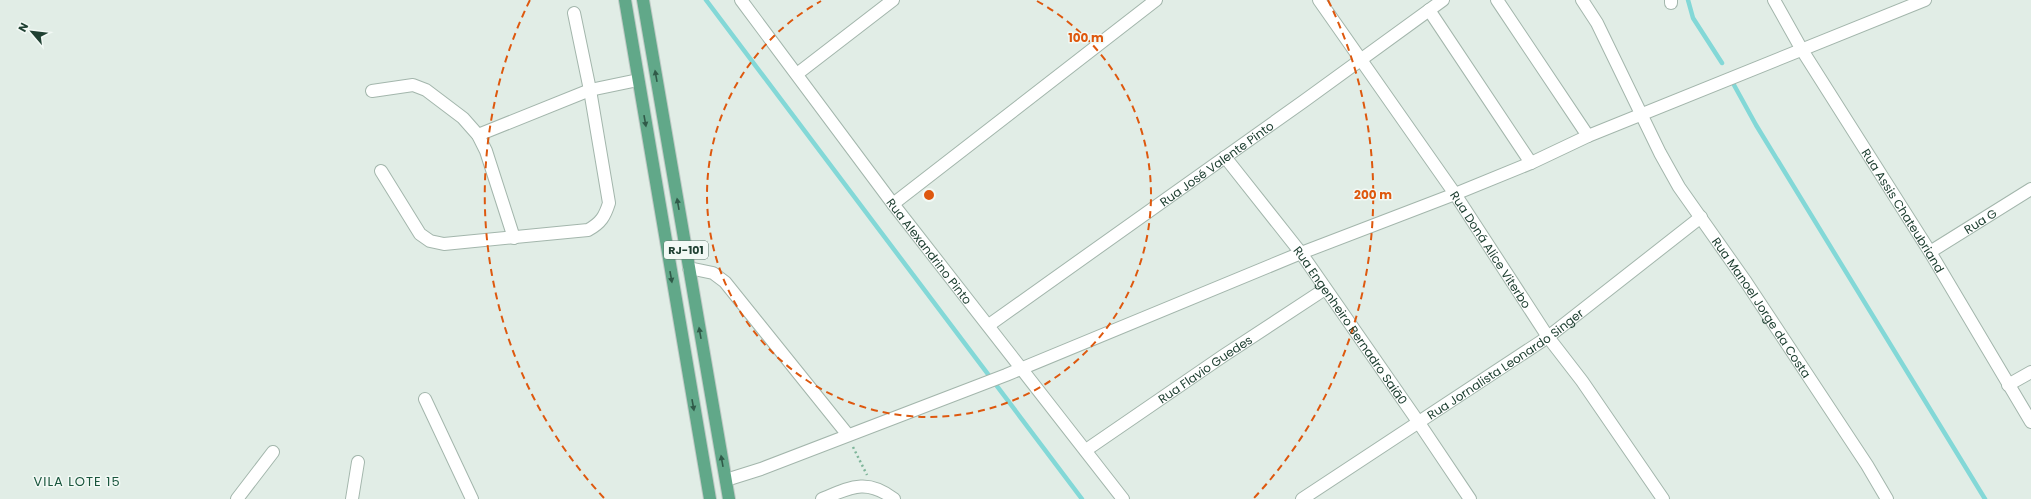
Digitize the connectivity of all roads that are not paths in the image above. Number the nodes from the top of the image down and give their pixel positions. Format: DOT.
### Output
graph roads {
  1 [pos="625,0"];
  2 [pos="643,0"];
  3 [pos="740,0"];
  4 [pos="893,0"];
  5 [pos="1156,0"];
  6 [pos="1319,0"];
  7 [pos="1443,0"];
  8 [pos="1497,0"];
  9 [pos="1582,0"];
  10 [pos="1774,0"];
  11 [pos="1925,0"];
  12 [pos="1429,10"];
  13 [pos="574,13"];
  14 [pos="1802,50"];
  15 [pos="1361,60"];
  16 [pos="797,74"];
  17 [pos="638,80"];
  18 [pos="590,90"];
  19 [pos="372,91"];
  20 [pos="1642,114"];
  21 [pos="478,135"];
  22 [pos="1588,136"];
  23 [pos="1225,157"];
  24 [pos="1531,163"];
  25 [pos="381,172"];
  26 [pos="2031,188"];
  27 [pos="1455,194"];
  28 [pos="893,204"];
  29 [pos="1701,217"];
  30 [pos="514,238"];
  31 [pos="1930,252"];
  32 [pos="1301,253"];
  33 [pos="689,268"];
  34 [pos="1325,289"];
  35 [pos="989,325"];
  36 [pos="1548,337"];
  37 [pos="1022,368"];
  38 [pos="2031,372"];
  39 [pos="2008,385"];
  40 [pos="424,399"];
  41 [pos="2031,422"];
  42 [pos="1419,423"];
  43 [pos="848,435"];
  44 [pos="1086,450"];
  45 [pos="273,452"];
  46 [pos="358,462"];
  47 [pos="726,480"];
  48 [pos="237,499"];
  49 [pos="352,499"];
  50 [pos="472,499"];
  51 [pos="710,499"];
  52 [pos="729,499"];
  53 [pos="822,499"];
  54 [pos="894,499"];
  55 [pos="1123,499"];
  56 [pos="1302,499"];
  57 [pos="1470,499"];
  58 [pos="1663,499"];
  59 [pos="1887,499"];
  1 -- 17 [label="main road, RJ-101"];
  33 -- 2 [label="main road, RJ-101, one-way"];
  3 -- 16 [label="street, Rua Alexandrino Pinto"];
  4 -- 16 [label="street"];
  5 -- 28 [label="street"];
  6 -- 15 [label="street, Rua Doná Alice Viterbo"];
  7 -- 12 [label="street, Rua José Valente Pinto"];
  8 -- 22 [label="street"];
  9 -- 20 [label="street, Rua Manoel Jorge da Costa"];
  10 -- 14 [label="street, Rua Assis Chateubriand"];
  11 -- 14 [label="street"];
  12 -- 15 [label="street, Rua José Valente Pinto"];
  12 -- 24 [label="street"];
  13 -- 18 [label="street"];
  14 -- 20 [label="street"];
  14 -- 31 [label="street, Rua Assis Chateubriand"];
  15 -- 23 [label="street, Rua José Valente Pinto"];
  15 -- 27 [label="street, Rua Doná Alice Viterbo"];
  16 -- 28 [label="street, Rua Alexandrino Pinto"];
  17 -- 18 [label="street"];
  17 -- 51 [label="main road, RJ-101, one-way"];
  18 -- 21 [label="street"];
  18 -- 30 [label="street"];
  19 -- 21 [label="street"];
  20 -- 22 [label="street"];
  20 -- 29 [label="street, Rua Manoel Jorge da Costa"];
  21 -- 30 [label="street"];
  22 -- 24 [label="street"];
  23 -- 32 [label="street, Rua Engenheiro Bernadro Saiā0"];
  23 -- 35 [label="street, Rua José Valente Pinto"];
  24 -- 27 [label="street"];
  25 -- 30 [label="street"];
  26 -- 31 [label="street, Rua G"];
  27 -- 32 [label="street"];
  27 -- 36 [label="street, Rua Doná Alice Viterbo"];
  28 -- 35 [label="street, Rua Alexandrino Pinto"];
  29 -- 36 [label="street, Rua Jornalista Leonardo Singer"];
  29 -- 59 [label="street, Rua Manoel Jorge da Costa"];
  31 -- 39 [label="street, Rua Assis Chateubriand"];
  32 -- 34 [label="street, Rua Engenheiro Bernadro Saiā0"];
  32 -- 37 [label="street"];
  33 -- 43 [label="street"];
  47 -- 33 [label="main road, RJ-101, one-way"];
  34 -- 42 [label="street, Rua Engenheiro Bernadro Saiā0"];
  34 -- 44 [label="street, Rua Flavio Guedes"];
  35 -- 37 [label="street, Rua Alexandrino Pinto"];
  36 -- 42 [label="street, Rua Jornalista Leonardo Singer"];
  36 -- 58 [label="street, Rua Doná Alice Viterbo"];
  37 -- 43 [label="street"];
  37 -- 44 [label="street, Rua Alexandrino Pinto"];
  38 -- 39 [label="street"];
  39 -- 41 [label="street, Rua Assis Chateubriand"];
  40 -- 50 [label="street"];
  42 -- 56 [label="street, Rua Jornalista Leonardo Singer"];
  42 -- 57 [label="street, Rua Engenheiro Bernadro Saiā0"];
  43 -- 47 [label="street"];
  44 -- 55 [label="street, Rua Alexandrino Pinto"];
  45 -- 48 [label="street"];
  46 -- 49 [label="street"];
  47 -- 52 [label="main road, RJ-101"];
  53 -- 54 [label="street"];
}
